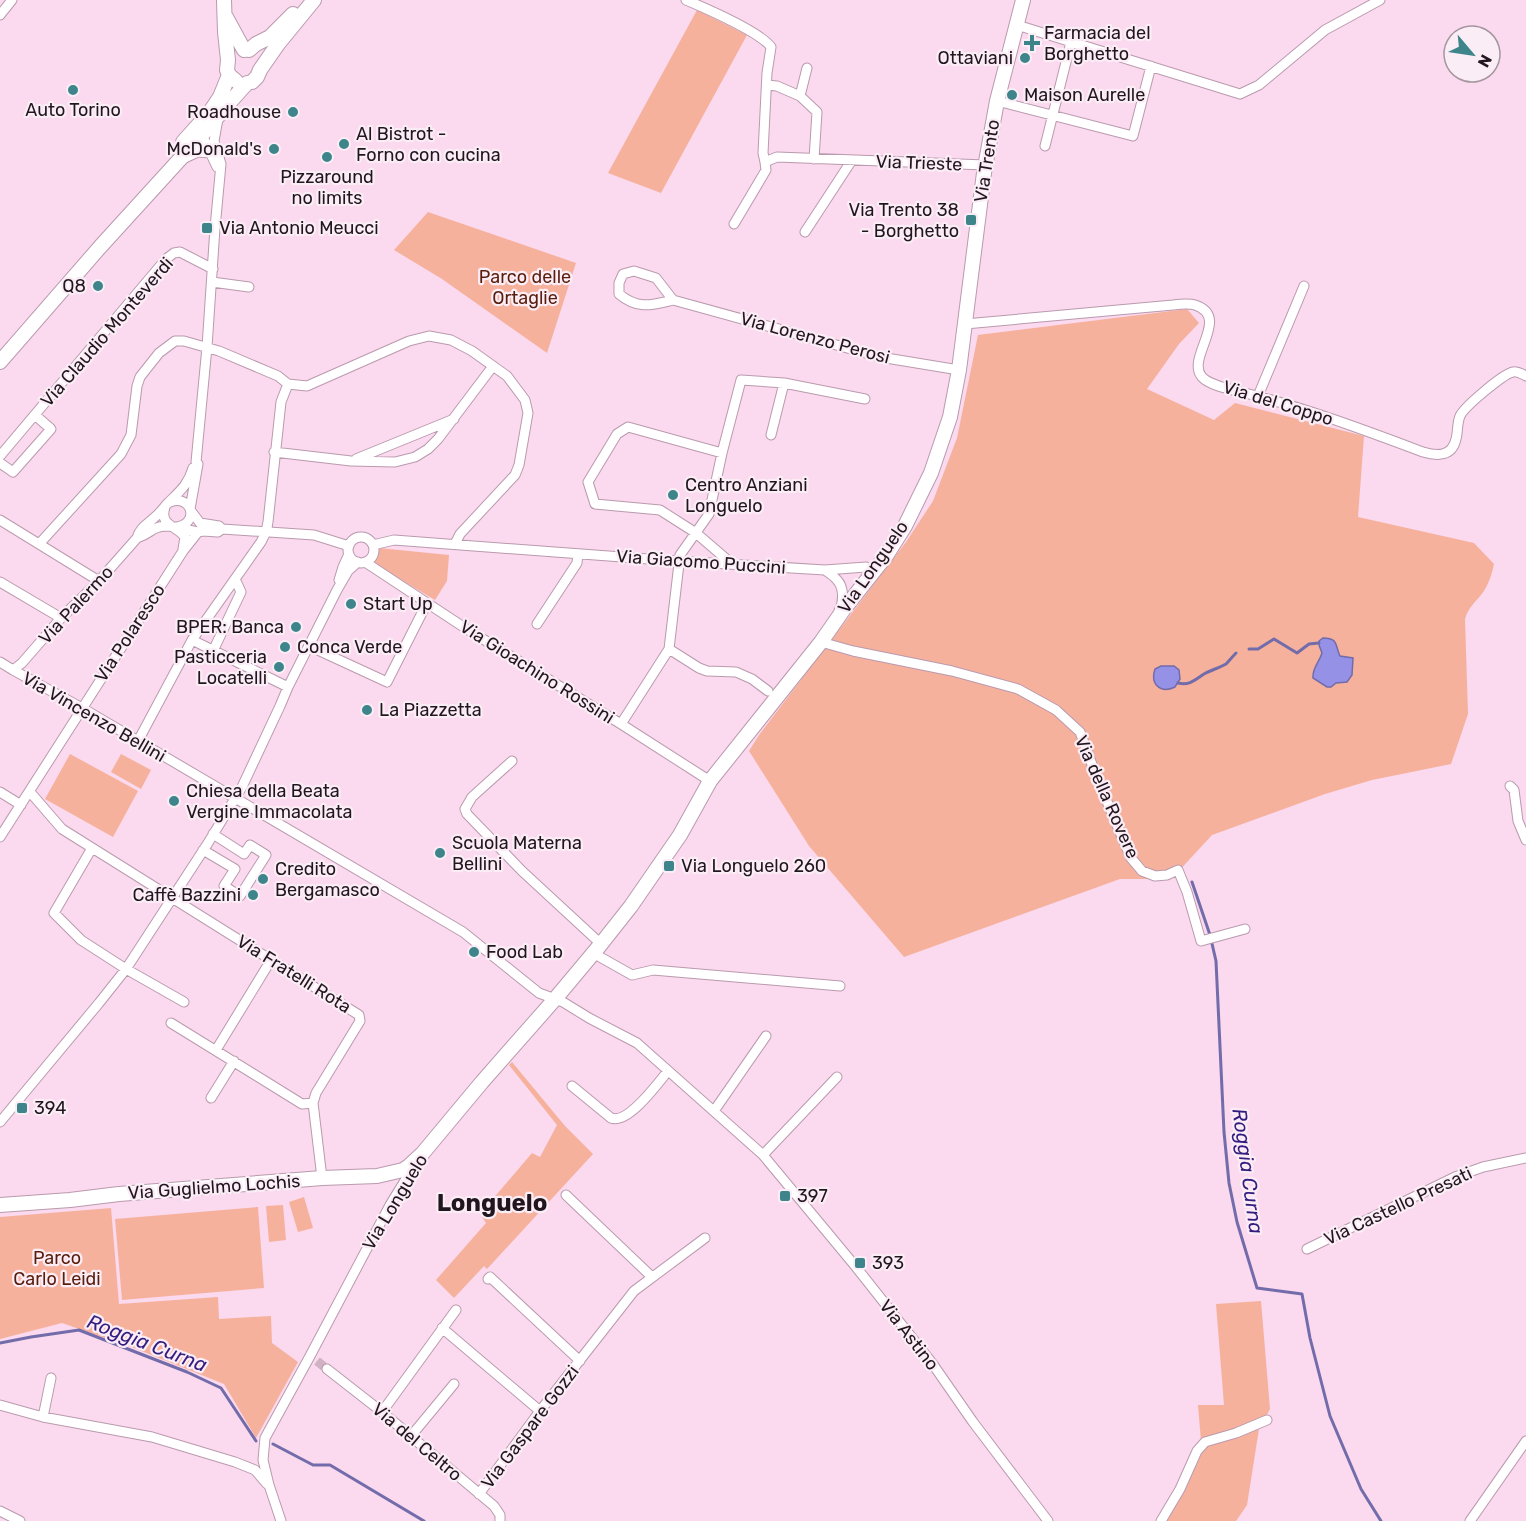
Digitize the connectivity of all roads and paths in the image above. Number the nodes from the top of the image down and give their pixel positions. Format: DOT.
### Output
graph roads {
  1 [pos="12,0"];
  2 [pos="225,0"];
  3 [pos="308,0"];
  4 [pos="314,0"];
  5 [pos="686,0"];
  6 [pos="1023,0"];
  7 [pos="1380,0"];
  8 [pos="0,15"];
  9 [pos="225,15"];
  10 [pos="1017,25"];
  11 [pos="1071,42"];
  12 [pos="246,50"];
  13 [pos="228,60"];
  14 [pos="1151,66"];
  15 [pos="807,68"];
  16 [pos="260,70"];
  17 [pos="229,75"];
  18 [pos="247,83"];
  19 [pos="767,86"];
  20 [pos="800,96"];
  21 [pos="997,101"];
  22 [pos="214,114"];
  23 [pos="1053,115"];
  24 [pos="202,135"];
  25 [pos="1045,146"];
  26 [pos="210,153"];
  27 [pos="814,159"];
  28 [pos="180,160"];
  29 [pos="852,160"];
  30 [pos="765,162"];
  31 [pos="985,165"];
  32 [pos="220,173"];
  33 [pos="734,224"];
  34 [pos="805,232"];
  35 [pos="100,247"];
  36 [pos="213,269"];
  37 [pos="212,282"];
  38 [pos="1304,286"];
  39 [pos="249,287"];
  40 [pos="673,300"];
  41 [pos="965,324"];
  42 [pos="207,347"];
  43 [pos="0,362"];
  44 [pos="493,366"];
  45 [pos="959,369"];
  46 [pos="1526,376"];
  47 [pos="784,383"];
  48 [pos="288,384"];
  49 [pos="1258,396"];
  50 [pos="865,399"];
  51 [pos="35,415"];
  52 [pos="454,418"];
  53 [pos="771,435"];
  54 [pos="274,452"];
  55 [pos="722,453"];
  56 [pos="0,456"];
  57 [pos="351,460"];
  58 [pos="196,462"];
  59 [pos="0,463"];
  60 [pos="168,504"];
  61 [pos="191,510"];
  62 [pos="0,520"];
  63 [pos="174,527"];
  64 [pos="222,529"];
  65 [pos="198,532"];
  66 [pos="266,532"];
  67 [pos="696,533"];
  68 [pos="137,538"];
  69 [pos="40,543"];
  70 [pos="456,544"];
  71 [pos="373,545"];
  72 [pos="349,550"];
  73 [pos="183,551"];
  74 [pos="578,554"];
  75 [pos="886,556"];
  76 [pos="679,561"];
  77 [pos="361,562"];
  78 [pos="733,564"];
  79 [pos="866,567"];
  80 [pos="825,570"];
  81 [pos="236,579"];
  82 [pos="99,581"];
  83 [pos="0,582"];
  84 [pos="337,590"];
  85 [pos="843,597"];
  86 [pos="427,603"];
  87 [pos="61,618"];
  88 [pos="537,624"];
  89 [pos="833,624"];
  90 [pos="192,640"];
  91 [pos="821,642"];
  92 [pos="309,646"];
  93 [pos="669,649"];
  94 [pos="213,651"];
  95 [pos="0,662"];
  96 [pos="803,665"];
  97 [pos="13,670"];
  98 [pos="288,687"];
  99 [pos="768,691"];
  100 [pos="82,708"];
  101 [pos="621,724"];
  102 [pos="138,741"];
  103 [pos="512,761"];
  104 [pos="710,781"];
  105 [pos="1510,786"];
  106 [pos="0,792"];
  107 [pos="30,792"];
  108 [pos="235,798"];
  109 [pos="21,805"];
  110 [pos="213,834"];
  111 [pos="0,837"];
  112 [pos="1526,840"];
  113 [pos="92,848"];
  114 [pos="203,850"];
  115 [pos="171,897"];
  116 [pos="1245,929"];
  117 [pos="597,949"];
  118 [pos="271,960"];
  119 [pos="126,969"];
  120 [pos="840,986"];
  121 [pos="555,999"];
  122 [pos="184,1002"];
  123 [pos="171,1023"];
  124 [pos="766,1036"];
  125 [pos="216,1050"];
  126 [pos="234,1061"];
  127 [pos="668,1071"];
  128 [pos="837,1077"];
  129 [pos="572,1086"];
  130 [pos="211,1098"];
  131 [pos="313,1103"];
  132 [pos="714,1111"];
  133 [pos="0,1122"];
  134 [pos="422,1154"];
  135 [pos="763,1155"];
  136 [pos="1526,1158"];
  137 [pos="377,1176"];
  138 [pos="322,1178"];
  139 [pos="566,1195"];
  140 [pos="0,1205"];
  141 [pos="390,1205"];
  142 [pos="705,1238"];
  143 [pos="1307,1250"];
  144 [pos="652,1277"];
  145 [pos="489,1278"];
  146 [pos="456,1310"];
  147 [pos="442,1328"];
  148 [pos="580,1360"];
  149 [pos="327,1369"];
  150 [pos="51,1378"];
  151 [pos="454,1384"];
  152 [pos="0,1405"];
  153 [pos="540,1411"];
  154 [pos="382,1412"];
  155 [pos="43,1417"];
  156 [pos="1267,1420"];
  157 [pos="411,1436"];
  158 [pos="1526,1441"];
  159 [pos="268,1485"];
  160 [pos="479,1494"];
  161 [pos="0,1511"];
  162 [pos="20,1521"];
  163 [pos="281,1521"];
  164 [pos="500,1521"];
  165 [pos="1048,1521"];
  166 [pos="1161,1521"];
  167 [pos="1470,1521"];
  1 -- 8 [label="street"];
  2 -- 9 [label="street"];
  3 -- 12 [label="street"];
  4 -- 16 [label="street"];
  5 -- 19 [label="street"];
  6 -- 10 [label="street, Via Trento"];
  7 -- 14 [label="street"];
  9 -- 12 [label="street"];
  9 -- 13 [label="street"];
  10 -- 11 [label="street"];
  10 -- 21 [label="street, Via Trento"];
  11 -- 14 [label="street"];
  11 -- 23 [label="street"];
  12 -- 13 [label="street"];
  12 -- 16 [label="street"];
  13 -- 17 [label="street"];
  14 -- 23 [label="street"];
  15 -- 20 [label="street"];
  16 -- 18 [label="street"];
  17 -- 18 [label="street"];
  17 -- 22 [label="street"];
  18 -- 22 [label="street"];
  19 -- 20 [label="street"];
  19 -- 30 [label="street"];
  20 -- 27 [label="street"];
  21 -- 23 [label="street"];
  21 -- 31 [label="street, Via Trento"];
  22 -- 24 [label="street"];
  22 -- 32 [label="street"];
  22 -- 35 [label="street"];
  23 -- 25 [label="street"];
  24 -- 26 [label="street"];
  24 -- 28 [label="street"];
  26 -- 28 [label="street"];
  26 -- 32 [label="street"];
  27 -- 29 [label="street, Via Trieste"];
  27 -- 30 [label="street, Via Trieste"];
  28 -- 35 [label="street"];
  29 -- 31 [label="street, Via Trieste"];
  29 -- 34 [label="street, Via Trieste"];
  30 -- 33 [label="street"];
  31 -- 41 [label="street, Via Trento"];
  32 -- 36 [label="street"];
  35 -- 43 [label="street"];
  36 -- 37 [label="street"];
  36 -- 51 [label="street, Via Claudio Monteverdi"];
  37 -- 39 [label="street"];
  37 -- 42 [label="street"];
  38 -- 49 [label="street"];
  40 -- 40 [label="street, Via Lorenzo Perosi"];
  40 -- 45 [label="street, Via Lorenzo Perosi"];
  41 -- 45 [label="street, Via Longuelo"];
  41 -- 49 [label="street, Via del Coppo"];
  42 -- 48 [label="street"];
  42 -- 58 [label="street"];
  42 -- 69 [label="street"];
  44 -- 48 [label="street"];
  44 -- 52 [label="street"];
  44 -- 70 [label="street"];
  45 -- 75 [label="street, Via Longuelo"];
  46 -- 49 [label="street, Via del Coppo"];
  47 -- 50 [label="street"];
  47 -- 53 [label="street"];
  47 -- 55 [label="street"];
  48 -- 54 [label="street"];
  51 -- 56 [label="street, Via Claudio Monteverdi"];
  51 -- 59 [label="street, Via Claudio Monteverdi"];
  52 -- 57 [label="street"];
  52 -- 57 [label="street"];
  54 -- 57 [label="street"];
  54 -- 66 [label="street"];
  55 -- 67 [label="street"];
  55 -- 67 [label="street"];
  58 -- 60 [label="street"];
  58 -- 61 [label="street"];
  60 -- 61 [label="street"];
  60 -- 63 [label="street"];
  60 -- 68 [label="street, Via Palermo"];
  61 -- 63 [label="street"];
  61 -- 64 [label="street, Via Giacomo Puccini"];
  62 -- 69 [label="street"];
  63 -- 65 [label="street"];
  63 -- 68 [label="street, Via Palermo"];
  63 -- 73 [label="street"];
  64 -- 65 [label="street, Via Giacomo Puccini"];
  64 -- 66 [label="street, Via Giacomo Puccini"];
  65 -- 73 [label="street, Via Polaresco"];
  66 -- 72 [label="street, Via Giacomo Puccini"];
  66 -- 81 [label="street"];
  67 -- 76 [label="street"];
  67 -- 78 [label="street"];
  68 -- 82 [label="street, Via Palermo"];
  69 -- 82 [label="street"];
  70 -- 71 [label="street, Via Giacomo Puccini"];
  70 -- 74 [label="street, Via Giacomo Puccini"];
  71 -- 72 [label="street, Via Giacomo Puccini"];
  71 -- 77 [label="street"];
  72 -- 77 [label="street, Via Giacomo Puccini"];
  72 -- 84 [label="street"];
  73 -- 100 [label="street, Via Polaresco"];
  74 -- 76 [label="street, Via Giacomo Puccini"];
  74 -- 88 [label="street"];
  75 -- 79 [label="street, Via Giacomo Puccini"];
  75 -- 89 [label="street, Via Longuelo"];
  76 -- 78 [label="street, Via Giacomo Puccini"];
  76 -- 93 [label="street"];
  77 -- 84 [label="street"];
  77 -- 86 [label="street, Via Gioachino Rossini"];
  78 -- 80 [label="street, Via Giacomo Puccini"];
  79 -- 80 [label="street, Via Giacomo Puccini"];
  79 -- 85 [label="street, Via Longuelo"];
  80 -- 85 [label="street"];
  81 -- 90 [label="street"];
  81 -- 94 [label="street"];
  82 -- 87 [label="street, Via Palermo"];
  83 -- 87 [label="street"];
  84 -- 92 [label="street"];
  85 -- 89 [label="street"];
  85 -- 96 [label="street, Via Longuelo"];
  86 -- 92 [label="street"];
  86 -- 101 [label="street, Via Gioachino Rossini"];
  87 -- 97 [label="street, Via Palermo"];
  89 -- 91 [label="street, Via Longuelo"];
  90 -- 94 [label="street"];
  90 -- 102 [label="street"];
  91 -- 96 [label="street, Via Longuelo"];
  91 -- 116 [label="street, Via della Rovere"];
  92 -- 98 [label="street"];
  93 -- 99 [label="street"];
  93 -- 101 [label="street"];
  94 -- 98 [label="street"];
  95 -- 97 [label="street, Via Vincenzo Bellini"];
  96 -- 104 [label="street, Via Longuelo"];
  97 -- 100 [label="street, Via Vincenzo Bellini"];
  98 -- 108 [label="street"];
  100 -- 102 [label="street, Via Vincenzo Bellini"];
  100 -- 107 [label="street, Via Polaresco"];
  101 -- 104 [label="street, Via Gioachino Rossini"];
  102 -- 108 [label="street, Via Vincenzo Bellini"];
  103 -- 117 [label="street"];
  104 -- 117 [label="street, Via Longuelo"];
  105 -- 112 [label="street"];
  106 -- 109 [label="street"];
  107 -- 109 [label="street, Via Polaresco"];
  107 -- 113 [label="street, Via Fratelli Rota"];
  108 -- 110 [label="street"];
  108 -- 121 [label="street, Via Vincenzo Bellini"];
  109 -- 111 [label="street, Via Polaresco"];
  110 -- 114 [label="street"];
  110 -- 114 [label="street"];
  113 -- 115 [label="street, Via Fratelli Rota"];
  113 -- 119 [label="street"];
  114 -- 115 [label="street"];
  115 -- 118 [label="street, Via Fratelli Rota"];
  115 -- 119 [label="street"];
  117 -- 120 [label="street"];
  117 -- 121 [label="street, Via Longuelo"];
  118 -- 125 [label="street"];
  118 -- 131 [label="street, Via Fratelli Rota"];
  119 -- 122 [label="street"];
  119 -- 133 [label="street"];
  121 -- 127 [label="street, Via Astino"];
  121 -- 134 [label="street, Via Longuelo"];
  123 -- 125 [label="street"];
  124 -- 132 [label="street"];
  125 -- 126 [label="street"];
  126 -- 130 [label="street"];
  126 -- 131 [label="street"];
  127 -- 129 [label="street"];
  127 -- 132 [label="street, Via Astino"];
  128 -- 135 [label="street"];
  131 -- 138 [label="street"];
  132 -- 135 [label="street, Via Astino"];
  134 -- 137 [label="street, Via Guglielmo Lochis"];
  134 -- 141 [label="street, Via Longuelo"];
  135 -- 165 [label="street, Via Astino"];
  136 -- 143 [label="street, Via Castello Presati"];
  137 -- 138 [label="street, Via Guglielmo Lochis"];
  137 -- 141 [label="street"];
  138 -- 140 [label="street, Via Guglielmo Lochis"];
  139 -- 144 [label="street"];
  141 -- 159 [label="street, Via Longuelo"];
  142 -- 144 [label="street, Via Gaspare Gozzi"];
  144 -- 148 [label="street, Via Gaspare Gozzi"];
  145 -- 148 [label="street, Via Gaspare Gozzi"];
  146 -- 147 [label="street"];
  147 -- 153 [label="street"];
  147 -- 154 [label="street"];
  148 -- 153 [label="street, Via Gaspare Gozzi"];
  149 -- 154 [label="street, Via del Celtro"];
  150 -- 155 [label="street"];
  151 -- 157 [label="street"];
  152 -- 155 [label="street"];
  153 -- 160 [label="street, Via Gaspare Gozzi"];
  154 -- 157 [label="street, Via del Celtro"];
  155 -- 159 [label="street"];
  156 -- 166 [label="street"];
  157 -- 160 [label="street, Via del Celtro"];
  158 -- 167 [label="street"];
  159 -- 163 [label="street, Via Longuelo"];
  160 -- 164 [label="street, Via del Celtro"];
  161 -- 162 [label="street"];
}
